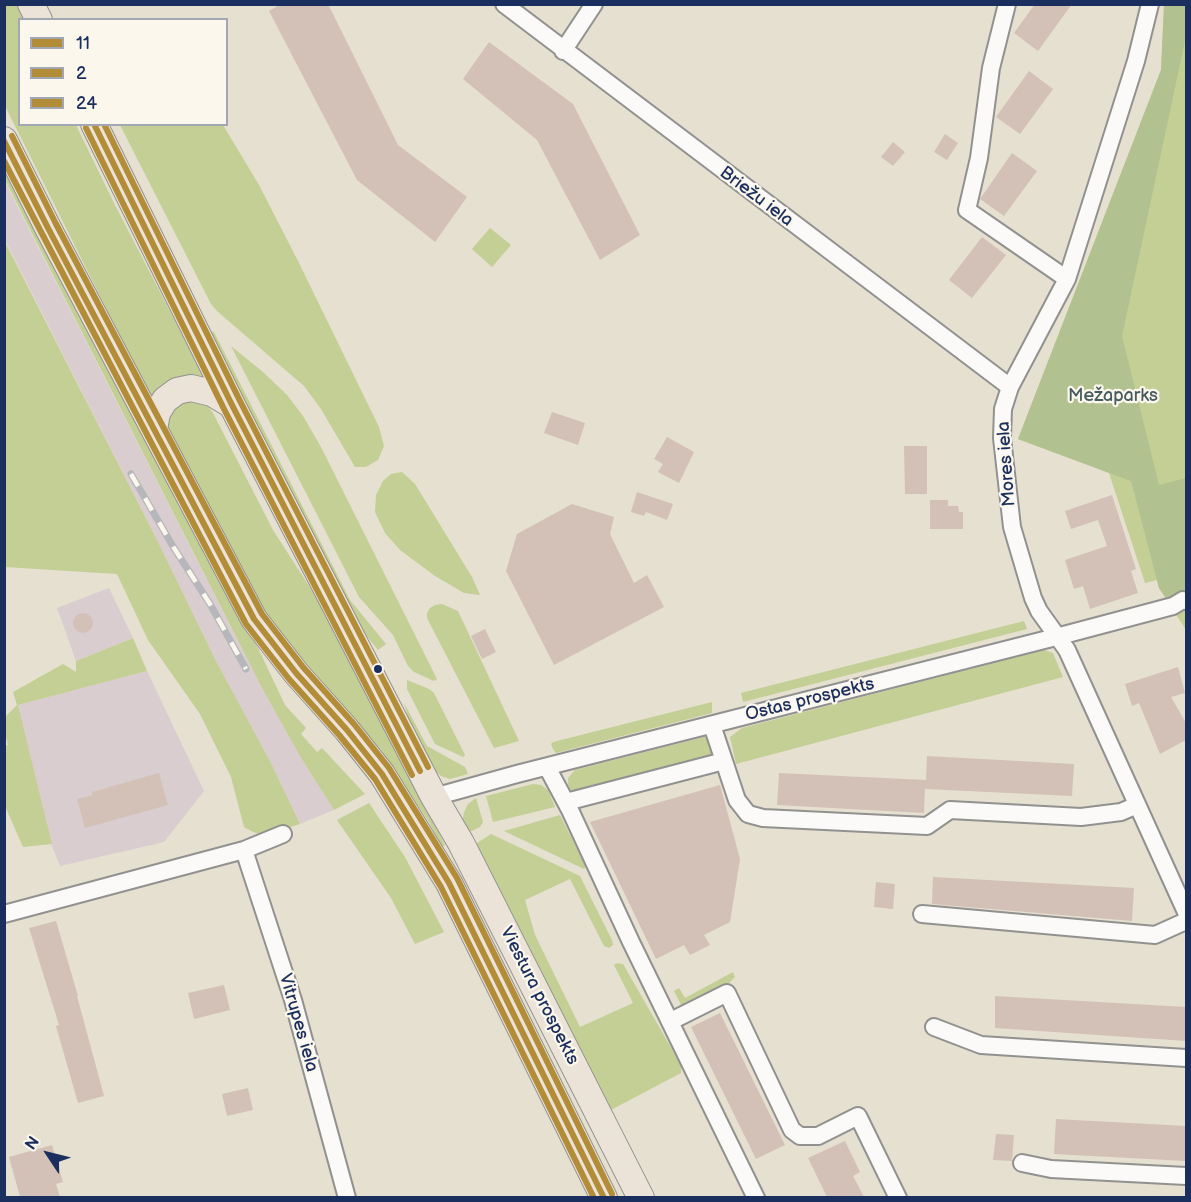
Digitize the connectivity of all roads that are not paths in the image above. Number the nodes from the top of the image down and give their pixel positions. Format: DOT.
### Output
graph roads {
  1 [pos="32,4"];
  2 [pos="504,4"];
  3 [pos="594,4"];
  4 [pos="1007,4"];
  5 [pos="1150,4"];
  6 [pos="38,18"];
  7 [pos="563,51"];
  8 [pos="95,126"];
  9 [pos="4,140"];
  10 [pos="1067,279"];
  11 [pos="1010,387"];
  12 [pos="232,405"];
  13 [pos="154,429"];
  14 [pos="1186,601"];
  15 [pos="1056,637"];
  16 [pos="712,725"];
  17 [pos="724,761"];
  18 [pos="547,767"];
  19 [pos="434,797"];
  20 [pos="566,802"];
  21 [pos="1137,805"];
  22 [pos="283,834"];
  23 [pos="244,850"];
  24 [pos="1186,912"];
  25 [pos="4,914"];
  26 [pos="922,914"];
  27 [pos="1186,921"];
  28 [pos="671,1021"];
  29 [pos="934,1027"];
  30 [pos="1186,1058"];
  31 [pos="1022,1163"];
  32 [pos="1186,1176"];
  33 [pos="347,1197"];
  34 [pos="604,1197"];
  35 [pos="641,1197"];
  36 [pos="756,1197"];
  37 [pos="898,1197"];
  1 -- 6 [label="main road"];
  2 -- 7 [label="street, Briežu iela"];
  3 -- 7 [label="street"];
  4 -- 10 [label="street"];
  5 -- 10 [label="street, Mores iela"];
  7 -- 11 [label="street, Briežu iela"];
  8 -- 12 [label="main road, Viestura prospekts"];
  9 -- 13 [label="main road, Viestura prospekts"];
  10 -- 11 [label="street, Mores iela"];
  11 -- 15 [label="street, Mores iela"];
  12 -- 13 [label="main road"];
  12 -- 19 [label="main road, Viestura prospekts"];
  13 -- 34 [label="main road, Viestura prospekts"];
  14 -- 15 [label="street, Ostas prospekts"];
  15 -- 16 [label="street, Ostas prospekts"];
  15 -- 21 [label="street, Mores iela"];
  16 -- 17 [label="street"];
  16 -- 18 [label="street, Ostas prospekts"];
  17 -- 20 [label="street"];
  17 -- 21 [label="street"];
  18 -- 19 [label="street, Ostas prospekts"];
  18 -- 20 [label="street"];
  19 -- 35 [label="main road, Viestura prospekts"];
  20 -- 28 [label="street"];
  21 -- 24 [label="street, Mores iela"];
  22 -- 23 [label="street"];
  23 -- 25 [label="street"];
  23 -- 33 [label="street, Vitrupes iela"];
  26 -- 27 [label="street"];
  28 -- 36 [label="street"];
  28 -- 37 [label="street"];
  29 -- 30 [label="street"];
  31 -- 32 [label="street"];
}
